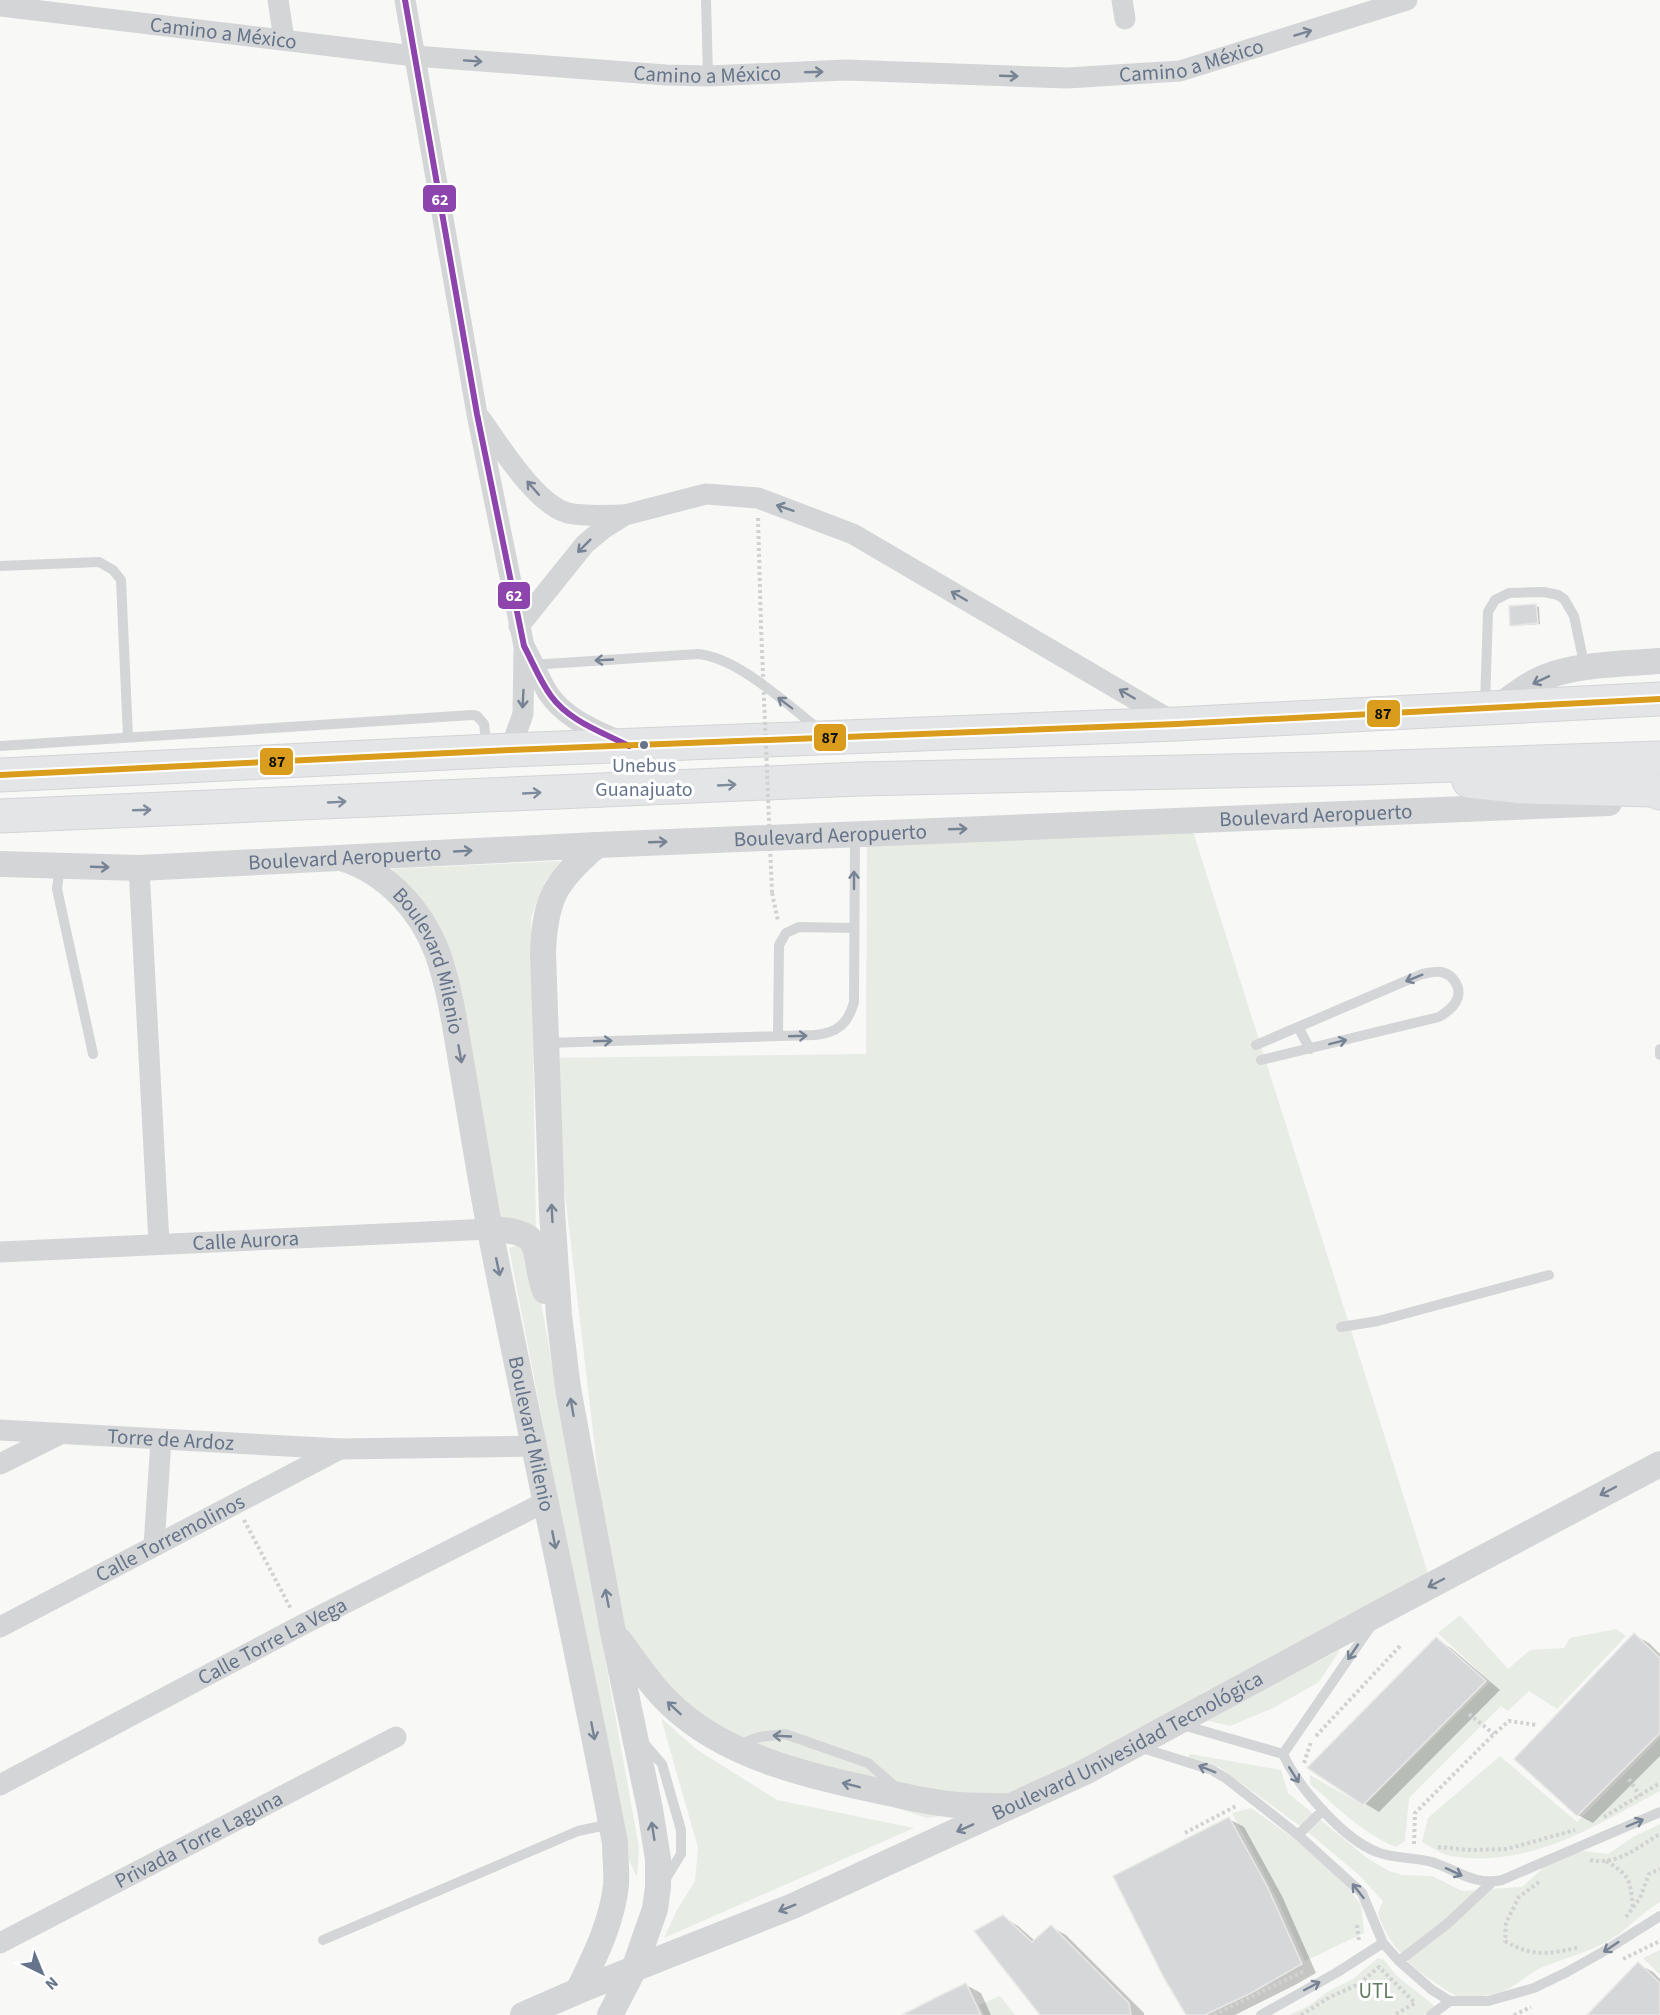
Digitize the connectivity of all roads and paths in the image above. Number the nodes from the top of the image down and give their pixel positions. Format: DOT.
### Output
graph roads {
  1 [pos="278,0"];
  2 [pos="405,0"];
  3 [pos="706,0"];
  4 [pos="1407,0"];
  5 [pos="0,6"];
  6 [pos="284,39"];
  7 [pos="414,56"];
  8 [pos="708,76"];
  9 [pos="477,414"];
  10 [pos="758,498"];
  11 [pos="625,515"];
  12 [pos="0,566"];
  13 [pos="525,651"];
  14 [pos="1660,661"];
  15 [pos="1585,668"];
  16 [pos="1660,699"];
  17 [pos="1492,707"];
  18 [pos="1177,724"];
  19 [pos="128,737"];
  20 [pos="831,738"];
  21 [pos="0,746"];
  22 [pos="629,746"];
  23 [pos="499,751"];
  24 [pos="1660,758"];
  25 [pos="1366,768"];
  26 [pos="0,775"];
  27 [pos="1660,793"];
  28 [pos="1660,801"];
  29 [pos="0,816"];
  30 [pos="855,834"];
  31 [pos="597,845"];
  32 [pos="338,856"];
  33 [pos="0,864"];
  34 [pos="60,866"];
  35 [pos="139,868"];
  36 [pos="854,928"];
  37 [pos="786,933"];
  38 [pos="1298,1028"];
  39 [pos="778,1036"];
  40 [pos="545,1043"];
  41 [pos="1256,1046"];
  42 [pos="1310,1049"];
  43 [pos="1660,1049"];
  44 [pos="93,1054"];
  45 [pos="1660,1055"];
  46 [pos="1261,1060"];
  47 [pos="490,1229"];
  48 [pos="159,1243"];
  49 [pos="0,1252"];
  50 [pos="1549,1275"];
  51 [pos="559,1315"];
  52 [pos="1341,1327"];
  53 [pos="0,1430"];
  54 [pos="60,1434"];
  55 [pos="161,1440"];
  56 [pos="535,1446"];
  57 [pos="341,1449"];
  58 [pos="0,1464"];
  59 [pos="1660,1464"];
  60 [pos="547,1501"];
  61 [pos="236,1503"];
  62 [pos="154,1546"];
  63 [pos="1379,1613"];
  64 [pos="300,1626"];
  65 [pos="0,1627"];
  66 [pos="613,1632"];
  67 [pos="1401,1645"];
  68 [pos="1469,1714"];
  69 [pos="1175,1723"];
  70 [pos="1538,1725"];
  71 [pos="1494,1734"];
  72 [pos="396,1737"];
  73 [pos="1133,1745"];
  74 [pos="1283,1754"];
  75 [pos="1303,1766"];
  76 [pos="1629,1779"];
  77 [pos="1660,1783"];
  78 [pos="0,1785"];
  79 [pos="1640,1796"];
  80 [pos="1240,1804"];
  81 [pos="1012,1806"];
  82 [pos="1323,1810"];
  83 [pos="1660,1812"];
  84 [pos="1600,1820"];
  85 [pos="611,1824"];
  86 [pos="1579,1828"];
  87 [pos="1185,1833"];
  88 [pos="1660,1833"];
  89 [pos="1298,1835"];
  90 [pos="1414,1845"];
  91 [pos="1426,1847"];
  92 [pos="1436,1847"];
  93 [pos="1405,1849"];
  94 [pos="1582,1857"];
  95 [pos="1606,1861"];
  96 [pos="1660,1869"];
  97 [pos="1541,1880"];
  98 [pos="1491,1883"];
  99 [pos="1634,1908"];
  100 [pos="1356,1914"];
  101 [pos="1660,1916"];
  102 [pos="1623,1921"];
  103 [pos="323,1940"];
  104 [pos="1383,1943"];
  105 [pos="0,1944"];
  106 [pos="1360,1944"];
  107 [pos="1580,1947"];
  108 [pos="1400,1961"];
  109 [pos="1311,1967"];
  110 [pos="634,1969"];
  111 [pos="578,1991"];
  112 [pos="1450,2001"];
  113 [pos="523,2015"];
  114 [pos="609,2015"];
  115 [pos="1214,2015"];
  116 [pos="1261,2015"];
  117 [pos="1301,2015"];
  118 [pos="1394,2015"];
  119 [pos="1431,2015"];
  1 -- 6 [label="street"];
  2 -- 7 [label="street"];
  3 -- 8 [label="lane"];
  8 -- 4 [label="street, Camino a México, one-way"];
  5 -- 6 [label="street, Camino a México"];
  6 -- 7 [label="street, Camino a México"];
  7 -- 8 [label="street, Camino a México, one-way"];
  7 -- 9 [label="street"];
  11 -- 9 [label="street, one-way"];
  9 -- 13 [label="street"];
  10 -- 11 [label="street"];
  18 -- 10 [label="street, one-way"];
  10 -- 37 [label="path, bridge"];
  11 -- 13 [label="street, one-way"];
  12 -- 19 [label="lane"];
  20 -- 13 [label="lane, one-way"];
  13 -- 22 [label="street"];
  13 -- 23 [label="street, one-way"];
  14 -- 15 [label="street"];
  15 -- 17 [label="street, one-way"];
  15 -- 17 [label="lane"];
  16 -- 17 [label="highway"];
  17 -- 18 [label="highway"];
  18 -- 20 [label="highway"];
  19 -- 21 [label="lane"];
  19 -- 23 [label="lane"];
  20 -- 22 [label="highway"];
  22 -- 23 [label="highway"];
  23 -- 26 [label="highway"];
  24 -- 25 [label="highway, Boulevard Aeropuerto"];
  25 -- 27 [label="highway"];
  29 -- 25 [label="highway, Boulevard Aeropuerto, one-way"];
  30 -- 28 [label="street, Boulevard Aeropuerto, one-way"];
  31 -- 30 [label="street, Boulevard Aeropuerto, one-way"];
  36 -- 30 [label="lane, one-way"];
  32 -- 31 [label="street, Boulevard Aeropuerto, one-way"];
  31 -- 40 [label="street, Boulevard Milenio"];
  32 -- 35 [label="street, Boulevard Aeropuerto"];
  32 -- 47 [label="street, Boulevard Milenio, one-way"];
  33 -- 34 [label="street, Boulevard Aeropuerto"];
  34 -- 35 [label="street, Boulevard Aeropuerto, one-way"];
  34 -- 44 [label="lane"];
  35 -- 48 [label="street"];
  36 -- 37 [label="lane"];
  39 -- 36 [label="lane, one-way"];
  37 -- 39 [label="lane"];
  38 -- 41 [label="lane"];
  38 -- 42 [label="lane"];
  42 -- 38 [label="lane, one-way"];
  40 -- 39 [label="lane, one-way"];
  51 -- 40 [label="street, Boulevard Milenio, one-way"];
  42 -- 46 [label="lane"];
  43 -- 45 [label="lane"];
  47 -- 48 [label="street, Calle Aurora"];
  47 -- 51 [label="street"];
  47 -- 56 [label="street, Boulevard Milenio, one-way"];
  48 -- 49 [label="street, Calle Aurora"];
  50 -- 52 [label="lane"];
  66 -- 51 [label="street, Boulevard Milenio, one-way"];
  53 -- 54 [label="street, Torre de Ardoz"];
  54 -- 55 [label="street, Torre de Ardoz"];
  54 -- 58 [label="street"];
  55 -- 57 [label="street, Torre de Ardoz"];
  55 -- 62 [label="street"];
  56 -- 57 [label="street, Torre de Ardoz"];
  56 -- 60 [label="street, Boulevard Milenio"];
  57 -- 61 [label="street, Calle Torremolinos"];
  59 -- 63 [label="street, Boulevard Univesidad Tecnológica, one-way"];
  60 -- 64 [label="street, Calle Torre La Vega"];
  60 -- 85 [label="street, Boulevard Milenio, one-way"];
  61 -- 62 [label="street, Calle Torremolinos"];
  61 -- 64 [label="path"];
  62 -- 65 [label="street, Calle Torremolinos"];
  63 -- 69 [label="street, Boulevard Univesidad Tecnológica"];
  63 -- 74 [label="lane, one-way"];
  64 -- 78 [label="street, Calle Torre La Vega"];
  81 -- 66 [label="street, one-way"];
  110 -- 66 [label="street, Boulevard Milenio, one-way"];
  67 -- 75 [label="path"];
  68 -- 71 [label="path"];
  69 -- 73 [label="street, Boulevard Univesidad Tecnológica"];
  69 -- 74 [label="lane"];
  70 -- 71 [label="path"];
  71 -- 90 [label="path"];
  72 -- 105 [label="street, Privada Torre Laguna"];
  73 -- 81 [label="street, Boulevard Univesidad Tecnológica"];
  89 -- 73 [label="lane, one-way"];
  74 -- 82 [label="lane, one-way"];
  76 -- 79 [label="path"];
  77 -- 79 [label="path"];
  79 -- 84 [label="path"];
  80 -- 87 [label="path"];
  81 -- 110 [label="street, Boulevard Univesidad Tecnológica, one-way"];
  82 -- 89 [label="lane"];
  82 -- 98 [label="lane, one-way"];
  98 -- 83 [label="lane, one-way"];
  85 -- 103 [label="lane"];
  85 -- 111 [label="street, Boulevard Milenio"];
  86 -- 92 [label="path"];
  88 -- 95 [label="path"];
  104 -- 89 [label="lane, one-way"];
  90 -- 91 [label="path"];
  90 -- 93 [label="path"];
  94 -- 95 [label="path"];
  95 -- 99 [label="path"];
  96 -- 99 [label="path"];
  97 -- 107 [label="path"];
  98 -- 108 [label="lane"];
  99 -- 102 [label="path"];
  100 -- 106 [label="path"];
  101 -- 112 [label="lane, one-way"];
  104 -- 108 [label="lane"];
  116 -- 104 [label="lane, one-way"];
  108 -- 112 [label="lane"];
  109 -- 115 [label="path"];
  110 -- 111 [label="street, Boulevard Univesidad Tecnológica"];
  110 -- 114 [label="street, Boulevard Milenio"];
  111 -- 113 [label="street"];
  112 -- 119 [label="lane"];
  117 -- 118 [label="path"];
}
